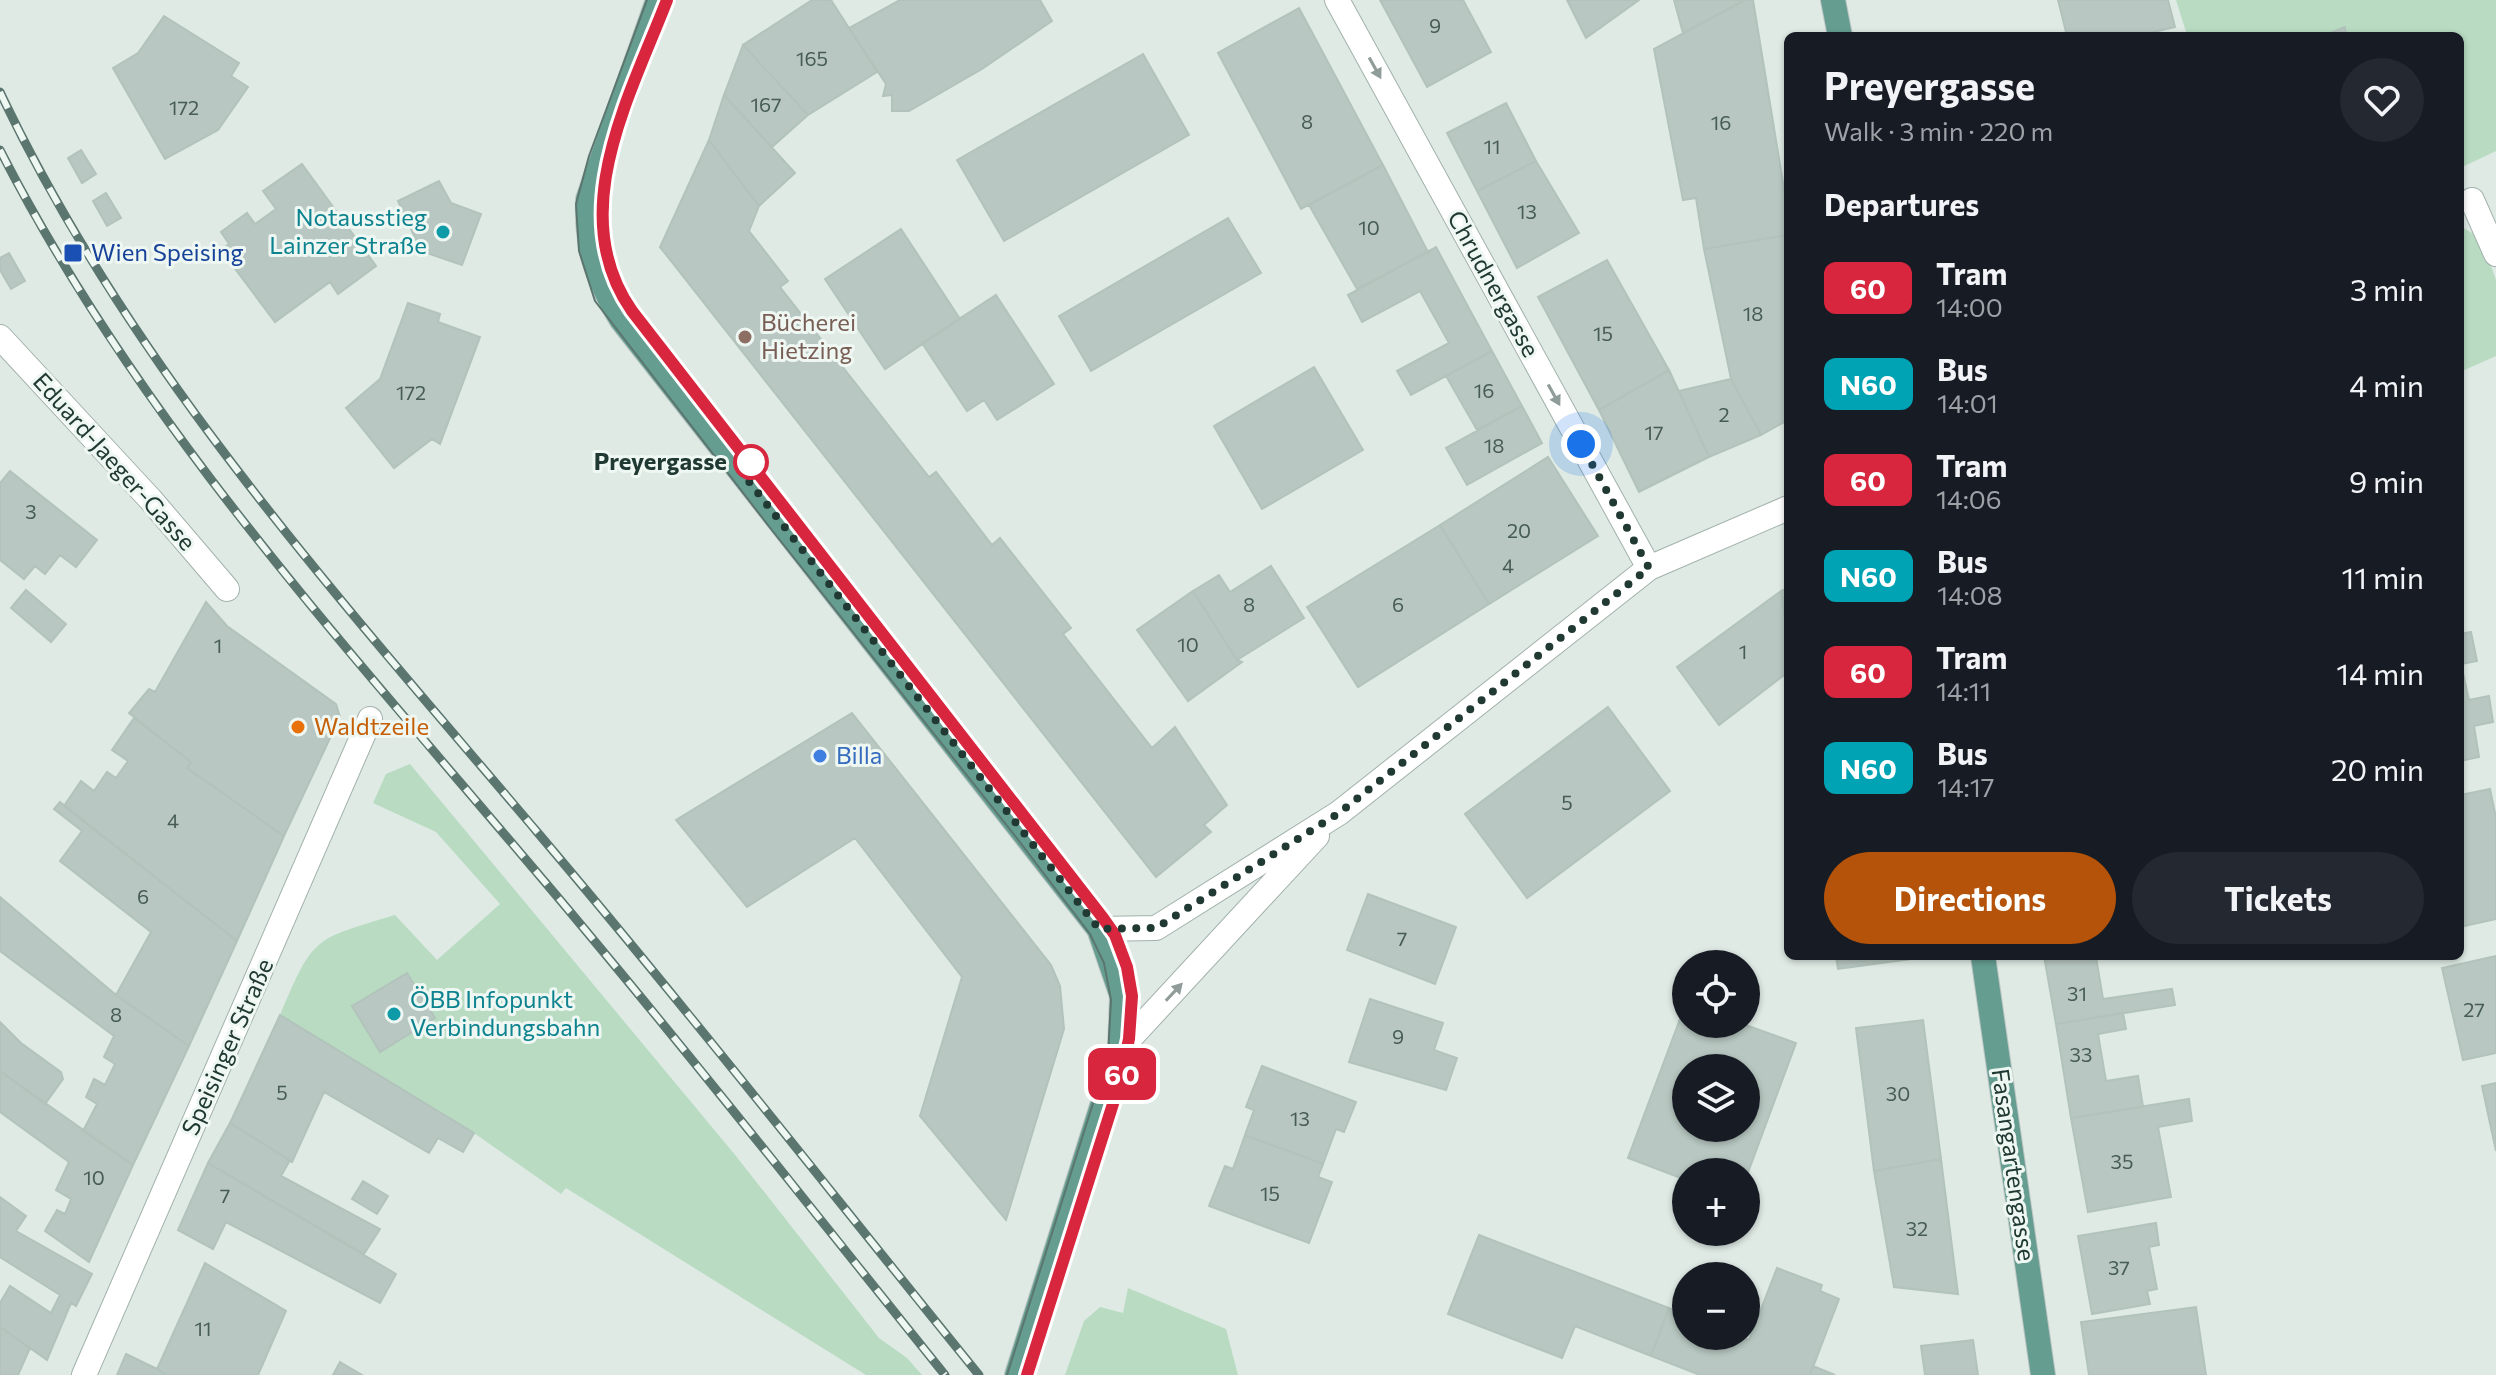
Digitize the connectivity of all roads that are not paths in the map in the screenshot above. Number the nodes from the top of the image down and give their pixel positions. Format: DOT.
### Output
graph roads {
  1 [pos="658,0"];
  2 [pos="1337,0"];
  3 [pos="1833,0"];
  4 [pos="1839,32"];
  5 [pos="2472,200"];
  6 [pos="2496,254"];
  7 [pos="0,337"];
  8 [pos="1784,510"];
  9 [pos="1649,568"];
  10 [pos="227,589"];
  11 [pos="370,719"];
  12 [pos="1339,813"];
  13 [pos="1099,929"];
  14 [pos="1984,960"];
  15 [pos="1120,1049"];
  16 [pos="84,1375"];
  17 [pos="1017,1375"];
  18 [pos="2043,1375"];
  1 -- 13 [label="main road"];
  2 -- 9 [label="street, Chrudnergasse, one-way"];
  3 -- 4 [label="main road"];
  5 -- 6 [label="street"];
  7 -- 10 [label="street, Eduard-Jaeger-Gasse"];
  8 -- 9 [label="street"];
  9 -- 12 [label="street"];
  11 -- 16 [label="street, Speisinger Straße"];
  12 -- 13 [label="street"];
  15 -- 12 [label="street, one-way"];
  13 -- 15 [label="main road"];
  14 -- 18 [label="main road, Fasangartengasse"];
  15 -- 17 [label="main road"];
}
